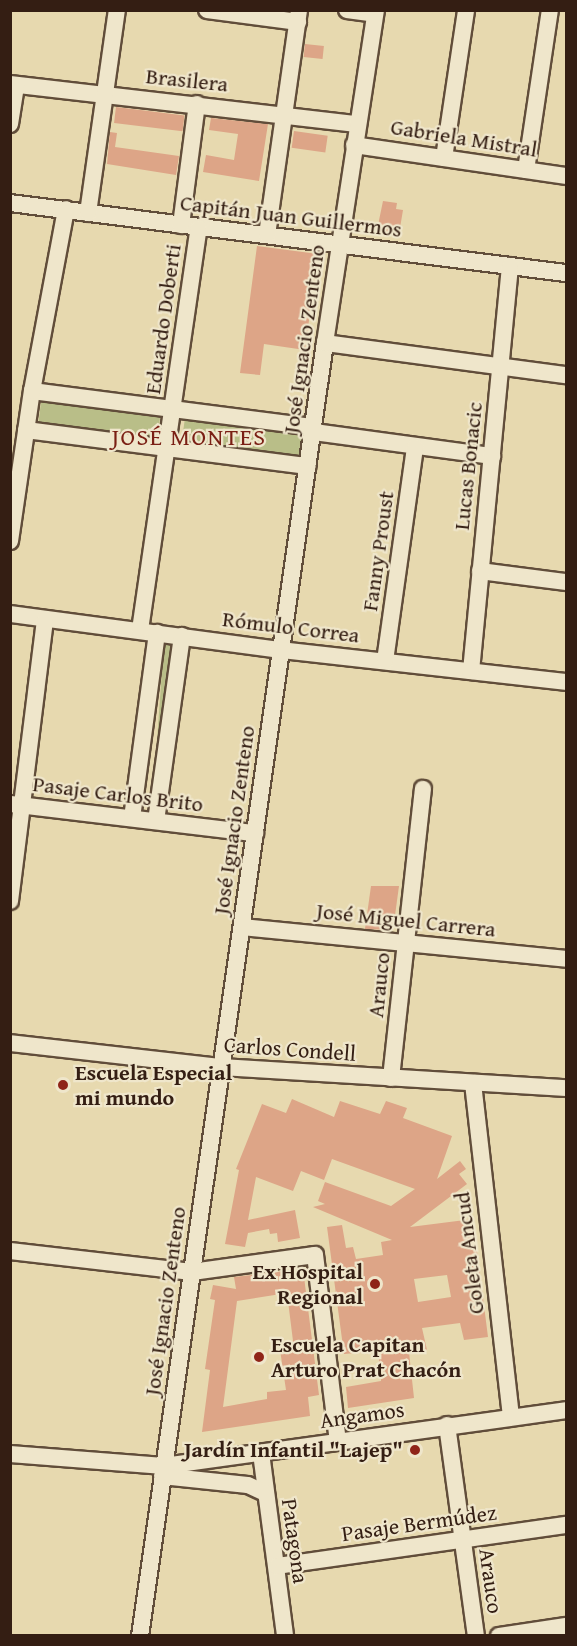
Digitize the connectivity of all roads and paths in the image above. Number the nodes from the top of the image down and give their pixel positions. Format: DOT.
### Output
graph roads {
  1 [pos="117,10"];
  2 [pos="207,10"];
  3 [pos="347,10"];
  4 [pos="466,10"];
  5 [pos="550,10"];
  6 [pos="376,12"];
  7 [pos="298,16"];
  8 [pos="13,85"];
  9 [pos="104,94"];
  10 [pos="197,104"];
  11 [pos="285,114"];
  12 [pos="10,124"];
  13 [pos="357,124"];
  14 [pos="354,145"];
  15 [pos="444,158"];
  16 [pos="526,170"];
  17 [pos="567,176"];
  18 [pos="10,203"];
  19 [pos="66,209"];
  20 [pos="88,213"];
  21 [pos="181,225"];
  22 [pos="199,228"];
  23 [pos="267,235"];
  24 [pos="340,244"];
  25 [pos="510,266"];
  26 [pos="567,273"];
  27 [pos="325,343"];
  28 [pos="500,366"];
  29 [pos="567,375"];
  30 [pos="32,391"];
  31 [pos="173,408"];
  32 [pos="26,430"];
  33 [pos="314,430"];
  34 [pos="416,447"];
  35 [pos="167,448"];
  36 [pos="492,456"];
  37 [pos="308,466"];
  38 [pos="10,541"];
  39 [pos="480,571"];
  40 [pos="567,582"];
  41 [pos="10,615"];
  42 [pos="45,619"];
  43 [pos="149,631"];
  44 [pos="182,636"];
  45 [pos="281,650"];
  46 [pos="385,661"];
  47 [pos="471,671"];
  48 [pos="567,682"];
  49 [pos="423,789"];
  50 [pos="16,805"];
  51 [pos="132,819"];
  52 [pos="156,821"];
  53 [pos="255,833"];
  54 [pos="10,901"];
  55 [pos="242,927"];
  56 [pos="406,943"];
  57 [pos="567,959"];
  58 [pos="10,1043"];
  59 [pos="220,1067"];
  60 [pos="391,1078"];
  61 [pos="472,1083"];
  62 [pos="567,1088"];
  63 [pos="10,1251"];
  64 [pos="192,1272"];
  65 [pos="567,1410"];
  66 [pos="511,1417"];
  67 [pos="447,1425"];
  68 [pos="338,1441"];
  69 [pos="261,1453"];
  70 [pos="10,1454"];
  71 [pos="163,1471"];
  72 [pos="265,1493"];
  73 [pos="567,1525"];
  74 [pos="462,1539"];
  75 [pos="277,1566"];
  76 [pos="567,1626"];
  77 [pos="140,1635"];
  78 [pos="285,1635"];
  79 [pos="476,1635"];
  80 [pos="499,1635"];
  1 -- 9 [label="street"];
  2 -- 7 [label="street"];
  3 -- 6 [label="street"];
  4 -- 15 [label="street"];
  5 -- 16 [label="street"];
  6 -- 13 [label="street, José Ignacio Zenteno"];
  7 -- 11 [label="street"];
  8 -- 9 [label="street, Brasilera"];
  8 -- 12 [label="street"];
  9 -- 10 [label="street, Brasilera"];
  9 -- 20 [label="street"];
  10 -- 11 [label="street, Brasilera"];
  10 -- 21 [label="street"];
  11 -- 13 [label="street, Brasilera"];
  11 -- 23 [label="street"];
  13 -- 14 [label="street, José Ignacio Zenteno"];
  14 -- 15 [label="street, Gabriela Mistral"];
  14 -- 24 [label="street, José Ignacio Zenteno"];
  15 -- 16 [label="street, Gabriela Mistral"];
  16 -- 17 [label="street, Gabriela Mistral"];
  18 -- 19 [label="street, Capitán Juan Guillermos"];
  19 -- 20 [label="street, Capitán Juan Guillermos"];
  19 -- 30 [label="street"];
  20 -- 21 [label="street, Capitán Juan Guillermos"];
  21 -- 22 [label="street, Capitán Juan Guillermos"];
  22 -- 23 [label="street, Capitán Juan Guillermos"];
  22 -- 31 [label="street, Eduardo Doberti"];
  23 -- 24 [label="street, Capitán Juan Guillermos"];
  24 -- 25 [label="street, Capitán Juan Guillermos"];
  24 -- 27 [label="street, José Ignacio Zenteno"];
  25 -- 26 [label="street, Capitán Juan Guillermos"];
  25 -- 28 [label="street, Lucas Bonacic"];
  27 -- 28 [label="street"];
  27 -- 33 [label="street, José Ignacio Zenteno"];
  28 -- 29 [label="street"];
  28 -- 36 [label="street, Lucas Bonacic"];
  30 -- 31 [label="street"];
  30 -- 32 [label="street"];
  31 -- 33 [label="street"];
  31 -- 35 [label="street, Eduardo Doberti"];
  32 -- 35 [label="street"];
  32 -- 38 [label="street"];
  33 -- 34 [label="street"];
  33 -- 37 [label="street, José Ignacio Zenteno"];
  34 -- 36 [label="street"];
  34 -- 46 [label="street, Fanny Proust"];
  35 -- 37 [label="street"];
  35 -- 43 [label="street, Eduardo Doberti"];
  36 -- 39 [label="street, Lucas Bonacic"];
  37 -- 45 [label="street, José Ignacio Zenteno"];
  39 -- 40 [label="street"];
  39 -- 47 [label="street, Lucas Bonacic"];
  41 -- 42 [label="street, Rómulo Correa"];
  42 -- 43 [label="street, Rómulo Correa"];
  42 -- 50 [label="street"];
  43 -- 44 [label="street, Rómulo Correa"];
  43 -- 51 [label="street, Eduardo Doberti"];
  44 -- 45 [label="street, Rómulo Correa"];
  44 -- 52 [label="street"];
  45 -- 46 [label="street, Rómulo Correa"];
  45 -- 53 [label="street, José Ignacio Zenteno"];
  46 -- 47 [label="street, Rómulo Correa"];
  47 -- 48 [label="street, Rómulo Correa"];
  49 -- 56 [label="street, Arauco"];
  50 -- 51 [label="street, Pasaje Carlos Brito"];
  50 -- 54 [label="street"];
  51 -- 52 [label="street, Pasaje Carlos Brito"];
  52 -- 53 [label="street, Pasaje Carlos Brito"];
  53 -- 55 [label="street, José Ignacio Zenteno"];
  55 -- 56 [label="street, José Miguel Carrera"];
  55 -- 59 [label="street, José Ignacio Zenteno"];
  56 -- 57 [label="street, José Miguel Carrera"];
  56 -- 60 [label="street, Arauco"];
  58 -- 59 [label="street, Carlos Condell"];
  59 -- 60 [label="street, Carlos Condell"];
  59 -- 64 [label="street, José Ignacio Zenteno"];
  60 -- 61 [label="street, Carlos Condell"];
  61 -- 62 [label="street, Carlos Condell"];
  61 -- 66 [label="street, Goleta Ancud"];
  63 -- 64 [label="street"];
  64 -- 68 [label="street"];
  64 -- 71 [label="street, José Ignacio Zenteno"];
  65 -- 66 [label="street, Angamos"];
  66 -- 67 [label="street, Angamos"];
  67 -- 68 [label="street, Angamos"];
  67 -- 74 [label="street, Arauco"];
  68 -- 69 [label="street, Angamos"];
  69 -- 71 [label="street, Angamos"];
  69 -- 72 [label="street, Patagona"];
  70 -- 71 [label="street"];
  71 -- 72 [label="street"];
  71 -- 77 [label="street, José Ignacio Zenteno"];
  72 -- 75 [label="street, Patagona"];
  73 -- 74 [label="street, Pasaje Bermúdez"];
  74 -- 75 [label="street, Pasaje Bermúdez"];
  74 -- 79 [label="street, Arauco"];
  75 -- 78 [label="street, Patagona"];
  76 -- 80 [label="street"];
}
